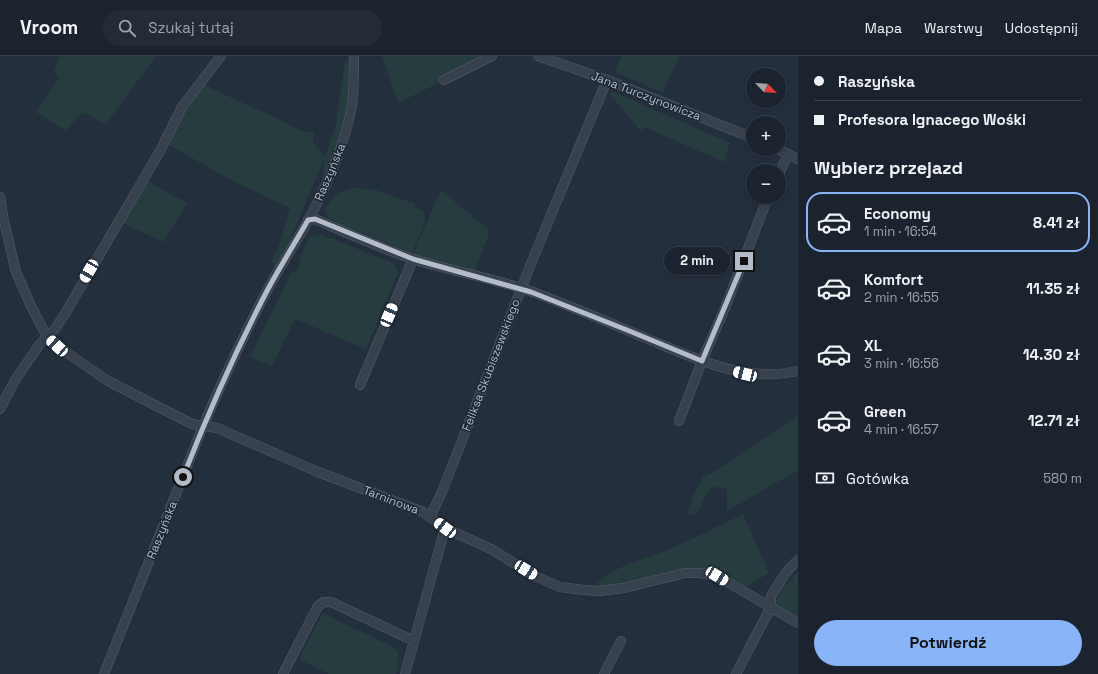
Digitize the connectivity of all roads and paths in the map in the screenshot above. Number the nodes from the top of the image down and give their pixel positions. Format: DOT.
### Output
graph roads {
  1 [pos="221,56"];
  2 [pos="354,56"];
  3 [pos="492,56"];
  4 [pos="538,56"];
  5 [pos="444,80"];
  6 [pos="607,80"];
  7 [pos="746,135"];
  8 [pos="788,154"];
  9 [pos="798,159"];
  10 [pos="784,164"];
  11 [pos="0,198"];
  12 [pos="765,204"];
  13 [pos="308,220"];
  14 [pos="413,259"];
  15 [pos="521,288"];
  16 [pos="47,338"];
  17 [pos="702,361"];
  18 [pos="798,371"];
  19 [pos="360,384"];
  20 [pos="0,409"];
  21 [pos="679,421"];
  22 [pos="202,426"];
  23 [pos="430,517"];
  24 [pos="445,528"];
  25 [pos="798,560"];
  26 [pos="770,607"];
  27 [pos="798,623"];
  28 [pos="414,641"];
  29 [pos="621,641"];
  30 [pos="104,674"];
  31 [pos="283,674"];
  32 [pos="405,674"];
  33 [pos="604,674"];
  34 [pos="736,674"];
  1 -- 16 [label="street"];
  2 -- 13 [label="street, Raszyńska"];
  3 -- 5 [label="street"];
  4 -- 6 [label="street, Jana Turczynowicza"];
  6 -- 7 [label="street, Jana Turczynowicza"];
  6 -- 15 [label="street, Feliksa Skubiszewskiego"];
  8 -- 9 [label="street"];
  8 -- 10 [label="street"];
  11 -- 16 [label="street"];
  12 -- 17 [label="street"];
  13 -- 14 [label="street"];
  13 -- 22 [label="street, Raszyńska"];
  14 -- 15 [label="street"];
  14 -- 19 [label="street"];
  15 -- 17 [label="street"];
  15 -- 23 [label="street, Feliksa Skubiszewskiego"];
  16 -- 20 [label="street"];
  16 -- 22 [label="street, Tarninowa"];
  17 -- 18 [label="street"];
  17 -- 21 [label="street"];
  22 -- 23 [label="street, Tarninowa"];
  22 -- 30 [label="street, Raszyńska"];
  23 -- 24 [label="street, Tarninowa"];
  24 -- 26 [label="street, Tarninowa"];
  24 -- 28 [label="street"];
  25 -- 26 [label="street"];
  26 -- 27 [label="street, Tarninowa"];
  26 -- 34 [label="street"];
  28 -- 31 [label="street"];
  28 -- 32 [label="street"];
  29 -- 33 [label="street"];
}
